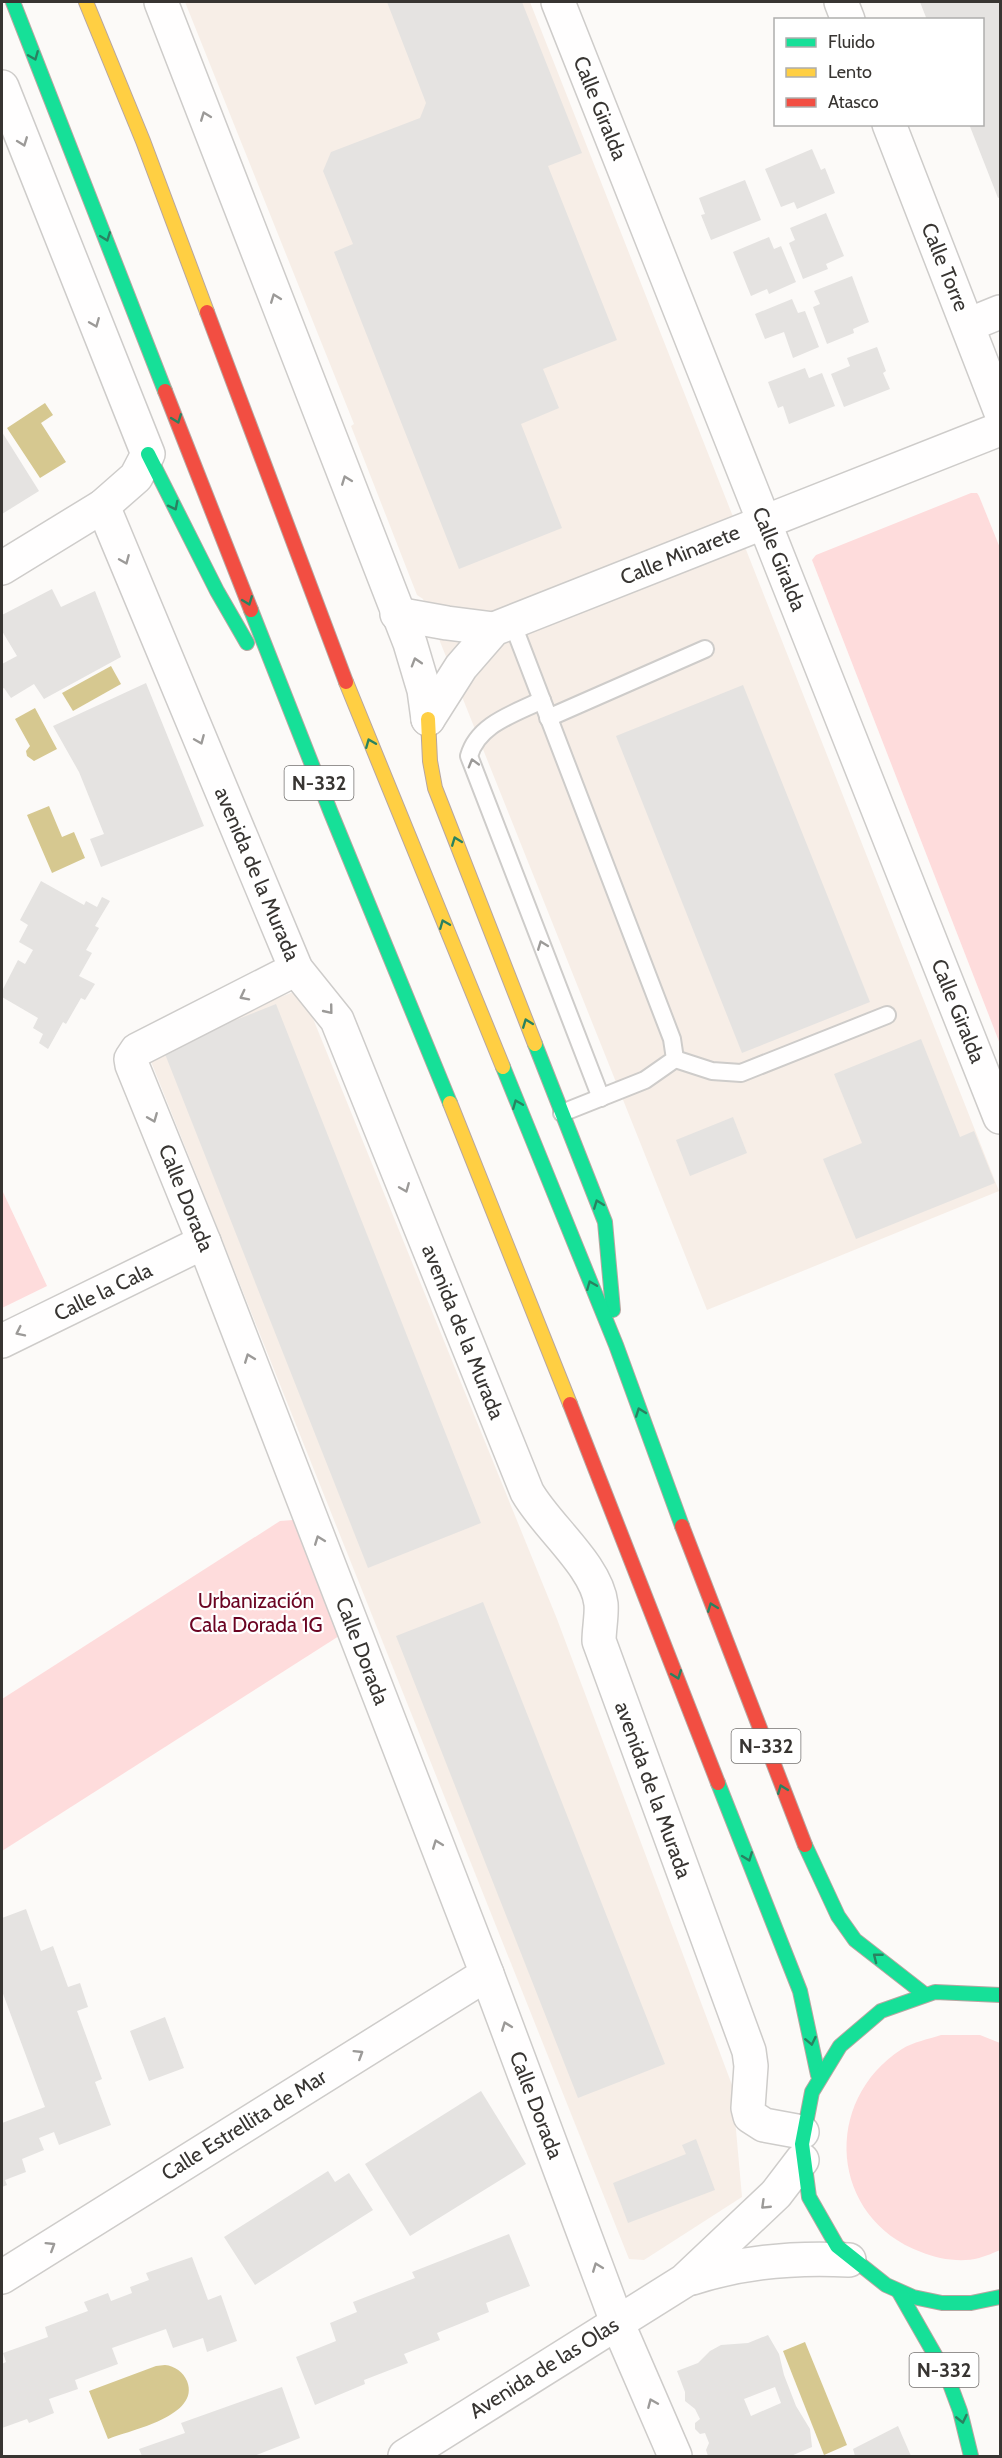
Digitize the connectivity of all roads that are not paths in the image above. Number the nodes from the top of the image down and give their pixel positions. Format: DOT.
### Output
graph roads {
  1 [pos="13,2"];
  2 [pos="86,2"];
  3 [pos="161,2"];
  4 [pos="558,2"];
  5 [pos="840,2"];
  6 [pos="847,18"];
  7 [pos="2,87"];
  8 [pos="890,126"];
  9 [pos="1000,312"];
  10 [pos="968,325"];
  11 [pos="1000,410"];
  12 [pos="1000,429"];
  13 [pos="148,454"];
  14 [pos="103,506"];
  15 [pos="765,522"];
  16 [pos="2,568"];
  17 [pos="397,614"];
  18 [pos="503,625"];
  19 [pos="705,649"];
  20 [pos="542,700"];
  21 [pos="548,718"];
  22 [pos="429,719"];
  23 [pos="300,734"];
  24 [pos="296,969"];
  25 [pos="887,1015"];
  26 [pos="675,1059"];
  27 [pos="601,1098"];
  28 [pos="562,1113"];
  29 [pos="1000,1117"];
  30 [pos="204,1242"];
  31 [pos="2,1341"];
  32 [pos="616,1345"];
  33 [pos="487,1974"];
  34 [pos="922,1993"];
  35 [pos="1000,1995"];
  36 [pos="818,2075"];
  37 [pos="802,2146"];
  38 [pos="849,2260"];
  39 [pos="2,2277"];
  40 [pos="684,2281"];
  41 [pos="898,2292"];
  42 [pos="1000,2297"];
  43 [pos="618,2322"];
  44 [pos="405,2457"];
  45 [pos="675,2457"];
  46 [pos="971,2457"];
  1 -- 23 [label="highway, N-332, one-way"];
  32 -- 2 [label="highway, N-332, one-way"];
  17 -- 3 [label="street, one-way"];
  4 -- 15 [label="street, Calle Giralda"];
  5 -- 6 [label="street"];
  7 -- 13 [label="street, one-way"];
  8 -- 10 [label="street, Calle Torre"];
  9 -- 10 [label="street"];
  10 -- 11 [label="street, Calle Torre"];
  12 -- 15 [label="street, Calle Minarete"];
  13 -- 14 [label="street"];
  13 -- 23 [label="highway, one-way"];
  14 -- 16 [label="street"];
  14 -- 24 [label="street, avenida de la Murada, one-way"];
  15 -- 18 [label="street, Calle Minarete"];
  15 -- 29 [label="street, Calle Giralda"];
  17 -- 18 [label="street, Calle Minarete"];
  22 -- 17 [label="street, one-way"];
  18 -- 20 [label="lane"];
  18 -- 22 [label="street, Calle Minarete"];
  19 -- 21 [label="lane"];
  20 -- 21 [label="lane"];
  27 -- 20 [label="lane, one-way"];
  21 -- 26 [label="lane"];
  28 -- 22 [label="highway, one-way"];
  23 -- 36 [label="highway, N-332, one-way"];
  24 -- 30 [label="street, Calle Dorada, one-way"];
  24 -- 37 [label="street, avenida de la Murada, one-way"];
  25 -- 26 [label="lane"];
  26 -- 27 [label="lane"];
  27 -- 28 [label="lane"];
  32 -- 28 [label="highway, one-way"];
  30 -- 31 [label="street, Calle la Cala, one-way"];
  33 -- 30 [label="street, Calle Dorada, one-way"];
  34 -- 32 [label="highway, N-332, one-way"];
  39 -- 33 [label="street, Calle Estrellita de Mar, one-way"];
  43 -- 33 [label="street, Calle Dorada, one-way"];
  34 -- 35 [label="highway, N-332"];
  34 -- 36 [label="highway, N-332"];
  36 -- 37 [label="highway, N-332"];
  37 -- 38 [label="highway, N-332"];
  37 -- 40 [label="street, Avenida de las Olas, one-way"];
  38 -- 40 [label="street, Avenida de las Olas"];
  38 -- 41 [label="highway, N-332"];
  40 -- 43 [label="street, Avenida de las Olas"];
  41 -- 42 [label="highway, N-332"];
  41 -- 46 [label="highway, N-332, one-way"];
  43 -- 44 [label="street, Avenida de las Olas"];
  45 -- 43 [label="street, Calle Dorada, one-way"];
}
